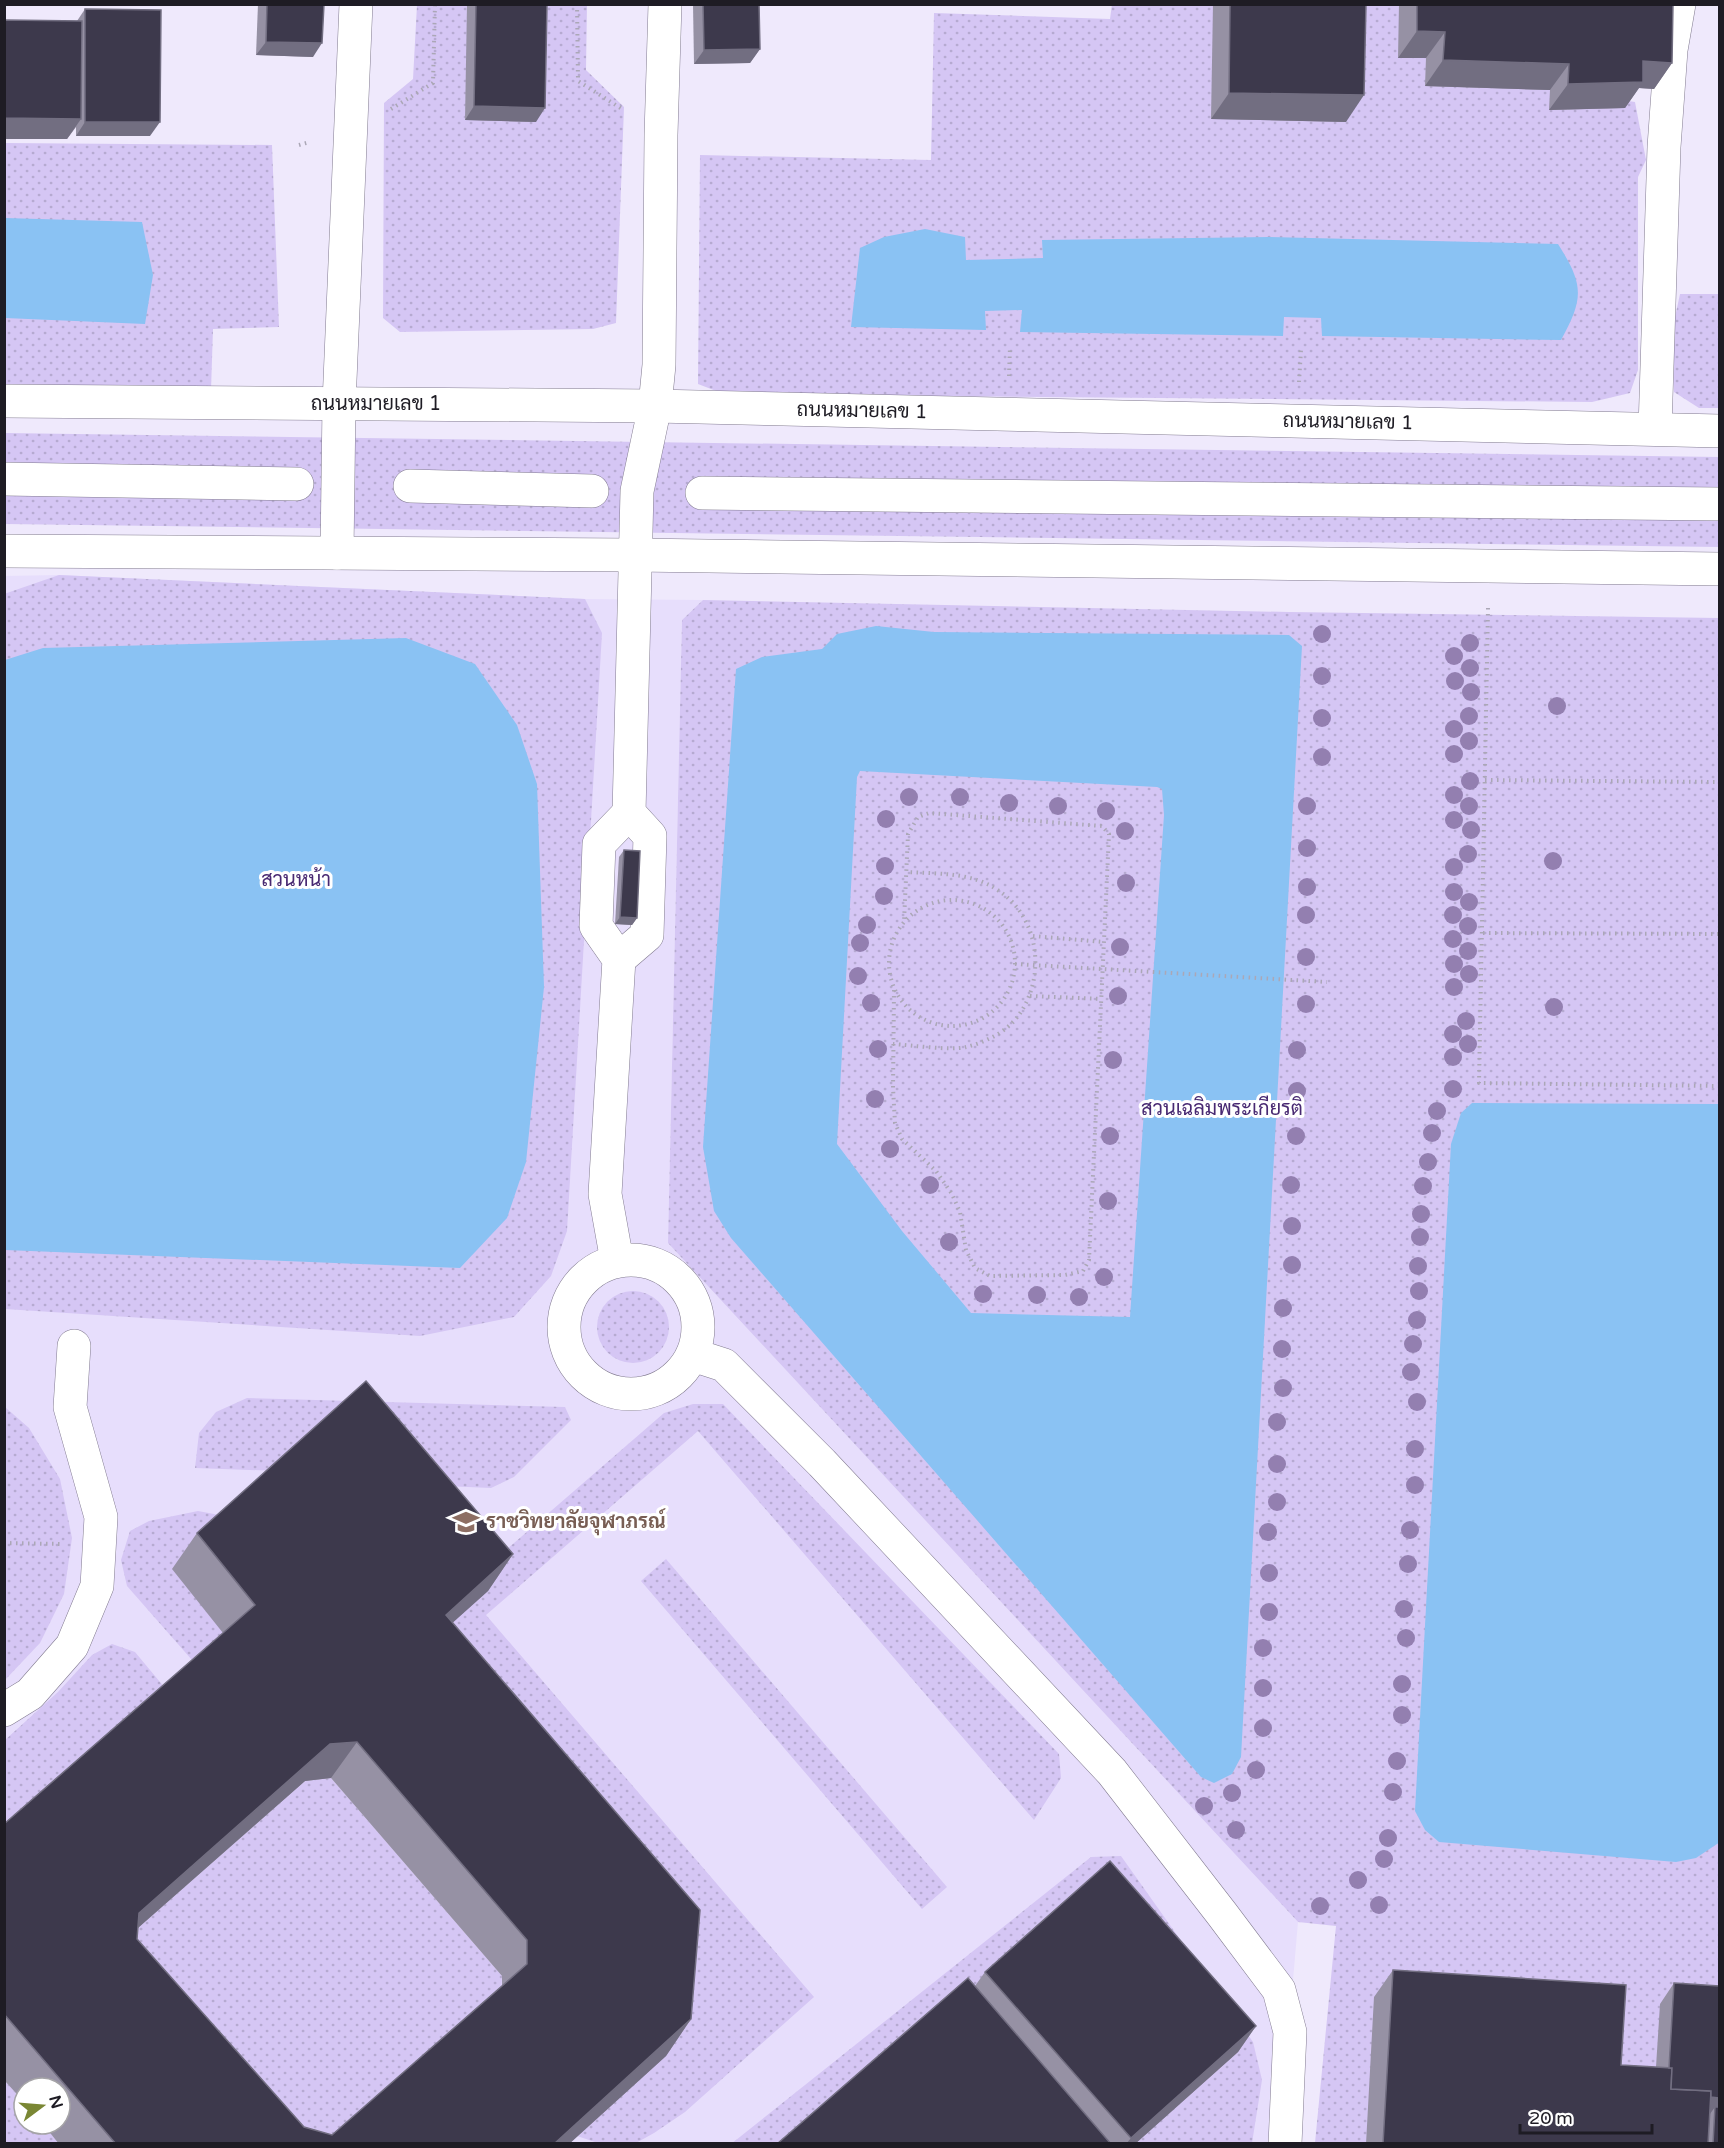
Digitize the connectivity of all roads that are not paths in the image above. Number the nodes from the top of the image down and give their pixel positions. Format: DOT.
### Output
graph roads {
  1 [pos="356,4"];
  2 [pos="665,4"];
  3 [pos="1679,4"];
  4 [pos="4,400"];
  5 [pos="339,404"];
  6 [pos="655,406"];
  7 [pos="1655,429"];
  8 [pos="1719,431"];
  9 [pos="4,478"];
  10 [pos="297,484"];
  11 [pos="410,486"];
  12 [pos="592,491"];
  13 [pos="702,493"];
  14 [pos="1719,504"];
  15 [pos="4,551"];
  16 [pos="47,551"];
  17 [pos="337,553"];
  18 [pos="634,555"];
  19 [pos="1719,568"];
  20 [pos="4,569"];
  21 [pos="629,813"];
  22 [pos="619,959"];
  23 [pos="617,1261"];
  24 [pos="74,1346"];
  25 [pos="693,1355"];
  26 [pos="4,1710"];
  27 [pos="1285,2144"];
  1 -- 5 [label="street"];
  2 -- 6 [label="street"];
  3 -- 7 [label="street"];
  4 -- 5 [label="street, ถนนหมายเลข 1"];
  5 -- 6 [label="street, ถนนหมายเลข 1"];
  5 -- 17 [label="street"];
  6 -- 7 [label="street, ถนนหมายเลข 1"];
  6 -- 18 [label="street"];
  7 -- 8 [label="street, ถนนหมายเลข 1"];
  9 -- 10 [label="street"];
  11 -- 12 [label="street"];
  13 -- 14 [label="street"];
  15 -- 16 [label="street"];
  16 -- 17 [label="street"];
  16 -- 20 [label="street"];
  17 -- 18 [label="street"];
  18 -- 19 [label="street"];
  18 -- 21 [label="street"];
  21 -- 22 [label="street"];
  21 -- 22 [label="street"];
  22 -- 23 [label="street"];
  23 -- 25 [label="street"];
  23 -- 25 [label="street"];
  24 -- 26 [label="street"];
  25 -- 27 [label="street"];
}
